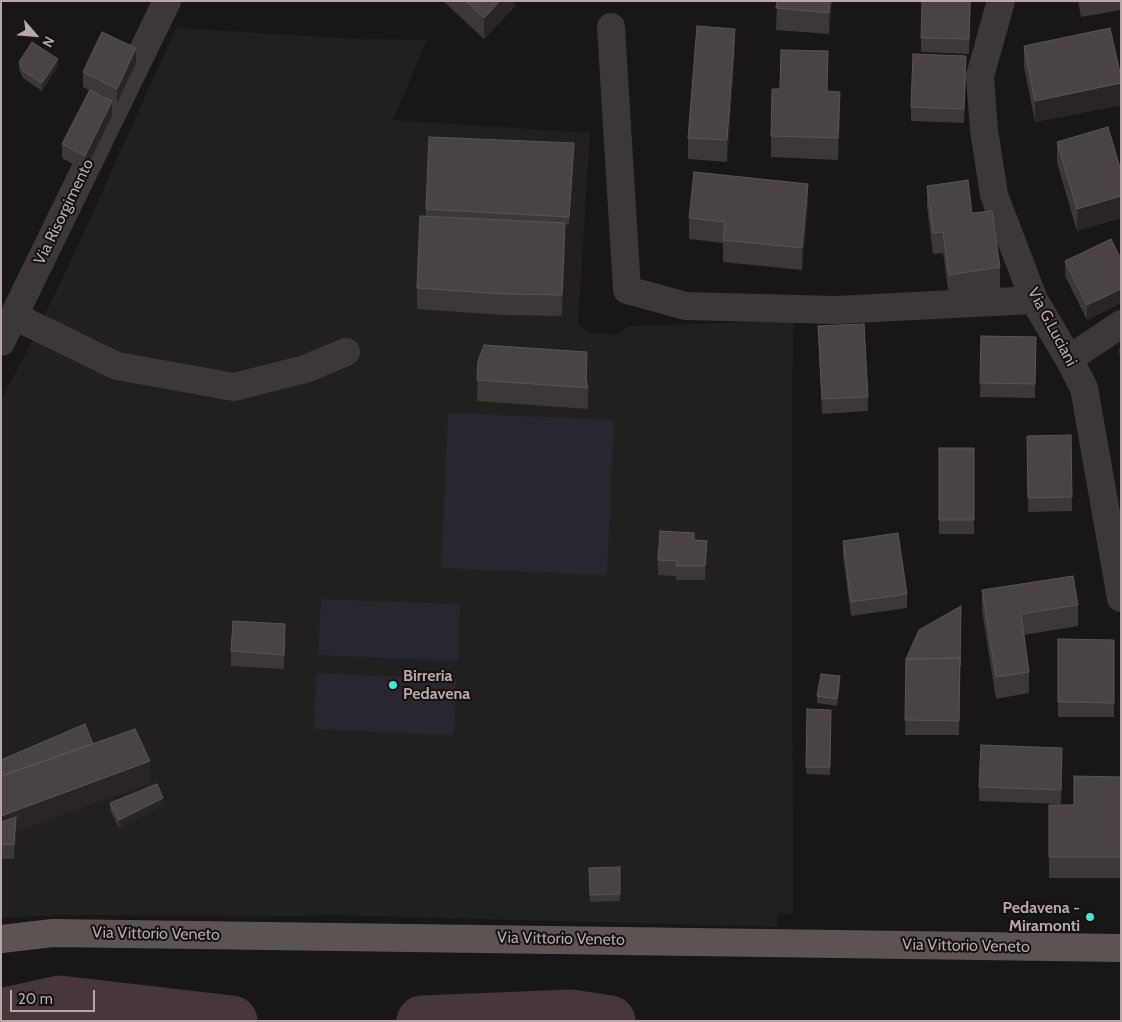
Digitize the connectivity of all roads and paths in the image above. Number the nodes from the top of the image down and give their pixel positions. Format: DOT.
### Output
graph roads {
  1 [pos="167,1"];
  2 [pos="1001,1"];
  3 [pos="611,27"];
  4 [pos="1034,300"];
  5 [pos="14,316"];
  6 [pos="1121,324"];
  7 [pos="1,342"];
  8 [pos="346,352"];
  9 [pos="1069,359"];
  10 [pos="1121,598"];
  11 [pos="1,939"];
  12 [pos="1121,948"];
  1 -- 5 [label="street, Via Risorgimento"];
  2 -- 4 [label="street, Via G.Luciani"];
  3 -- 4 [label="street"];
  4 -- 9 [label="street, Via G.Luciani"];
  5 -- 7 [label="street, Via Risorgimento"];
  5 -- 8 [label="street"];
  6 -- 9 [label="street"];
  9 -- 10 [label="street, Via G.Luciani"];
  11 -- 12 [label="main road, Via Vittorio Veneto"];
}
